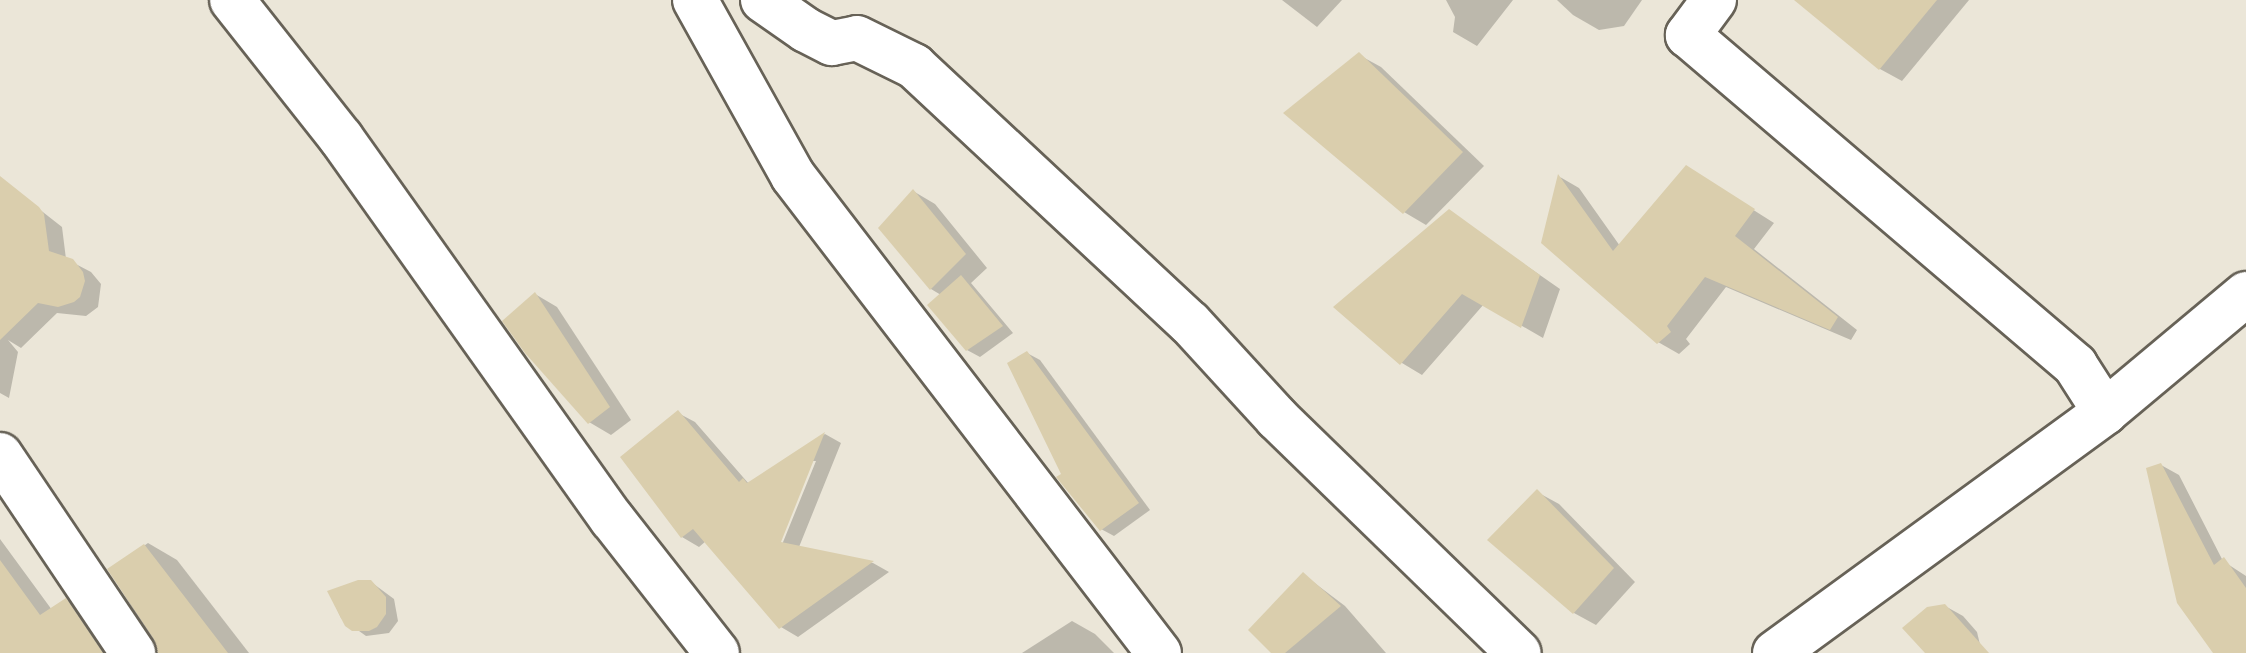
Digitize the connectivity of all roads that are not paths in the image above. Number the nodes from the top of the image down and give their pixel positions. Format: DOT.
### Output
graph roads {
  1 [pos="232,0"];
  2 [pos="695,0"];
  3 [pos="763,0"];
  4 [pos="1714,0"];
  5 [pos="2246,294"];
  6 [pos="2105,412"];
  7 [pos="0,455"];
  8 [pos="133,653"];
  9 [pos="717,653"];
  10 [pos="1159,653"];
  11 [pos="1519,653"];
  12 [pos="1775,653"];
  1 -- 9 [label="street"];
  2 -- 10 [label="street"];
  3 -- 11 [label="street"];
  4 -- 6 [label="street"];
  5 -- 6 [label="street"];
  6 -- 12 [label="street"];
  7 -- 8 [label="street"];
}
